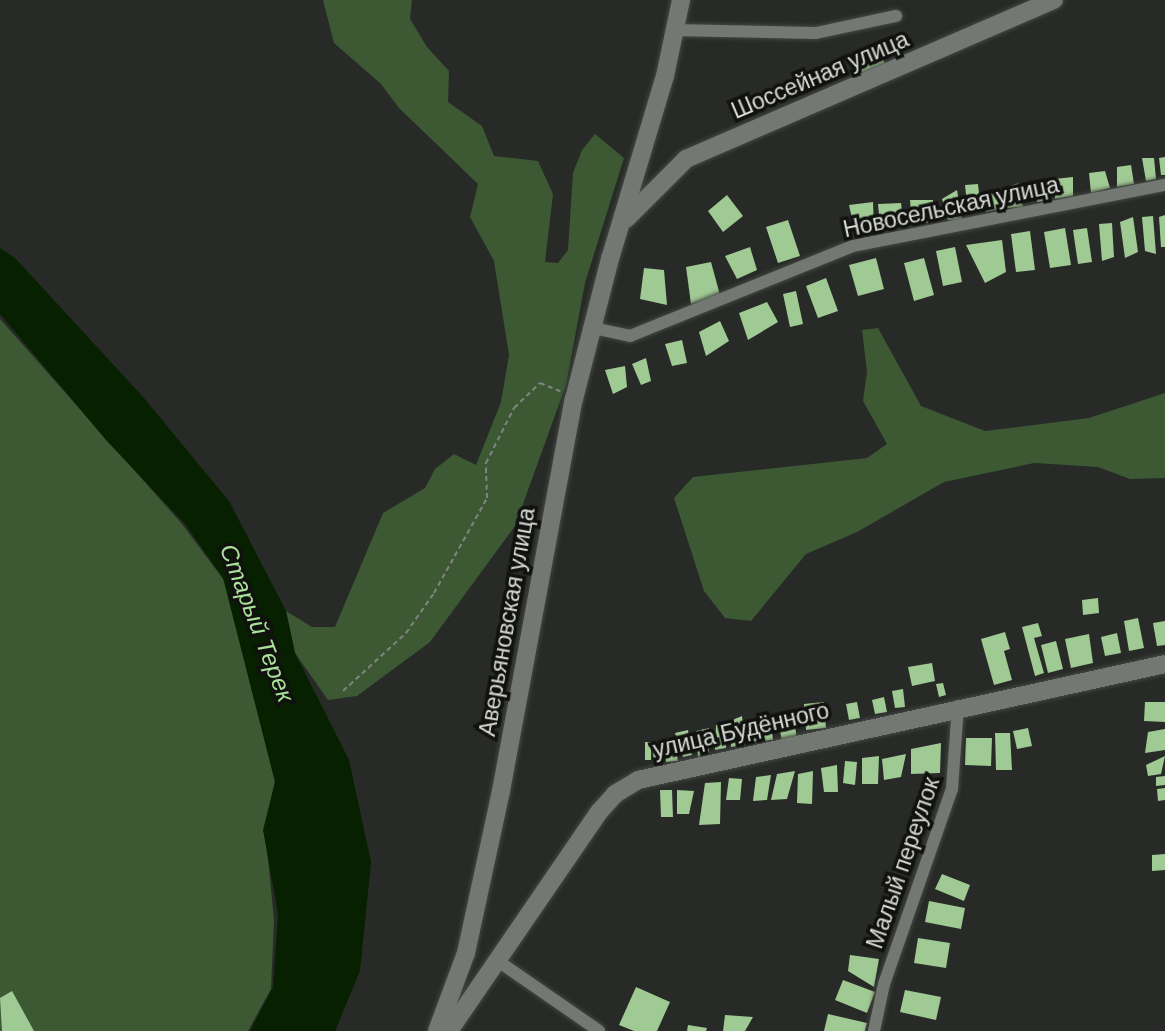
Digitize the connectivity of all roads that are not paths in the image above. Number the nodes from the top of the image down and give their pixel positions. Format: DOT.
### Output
graph roads {
  1 [pos="681,0"];
  2 [pos="1053,0"];
  3 [pos="896,16"];
  4 [pos="674,30"];
  5 [pos="1165,185"];
  6 [pos="623,221"];
  7 [pos="593,328"];
  8 [pos="1165,664"];
  9 [pos="958,706"];
  10 [pos="498,961"];
  11 [pos="436,1031"];
  12 [pos="449,1031"];
  13 [pos="599,1031"];
  14 [pos="874,1031"];
  1 -- 4 [label="street, Аверьяновская улица"];
  2 -- 6 [label="street, Шоссейная улица"];
  3 -- 4 [label="street"];
  4 -- 6 [label="street, Аверьяновская улица"];
  5 -- 7 [label="street, Новосельская улица"];
  6 -- 7 [label="street, Аверьяновская улица"];
  7 -- 11 [label="street, Аверьяновская улица"];
  8 -- 9 [label="street, улица Будённого"];
  9 -- 10 [label="street, улица Будённого"];
  9 -- 14 [label="street, Малый переулок"];
  10 -- 12 [label="street, улица Будённого"];
  10 -- 13 [label="street"];
}
